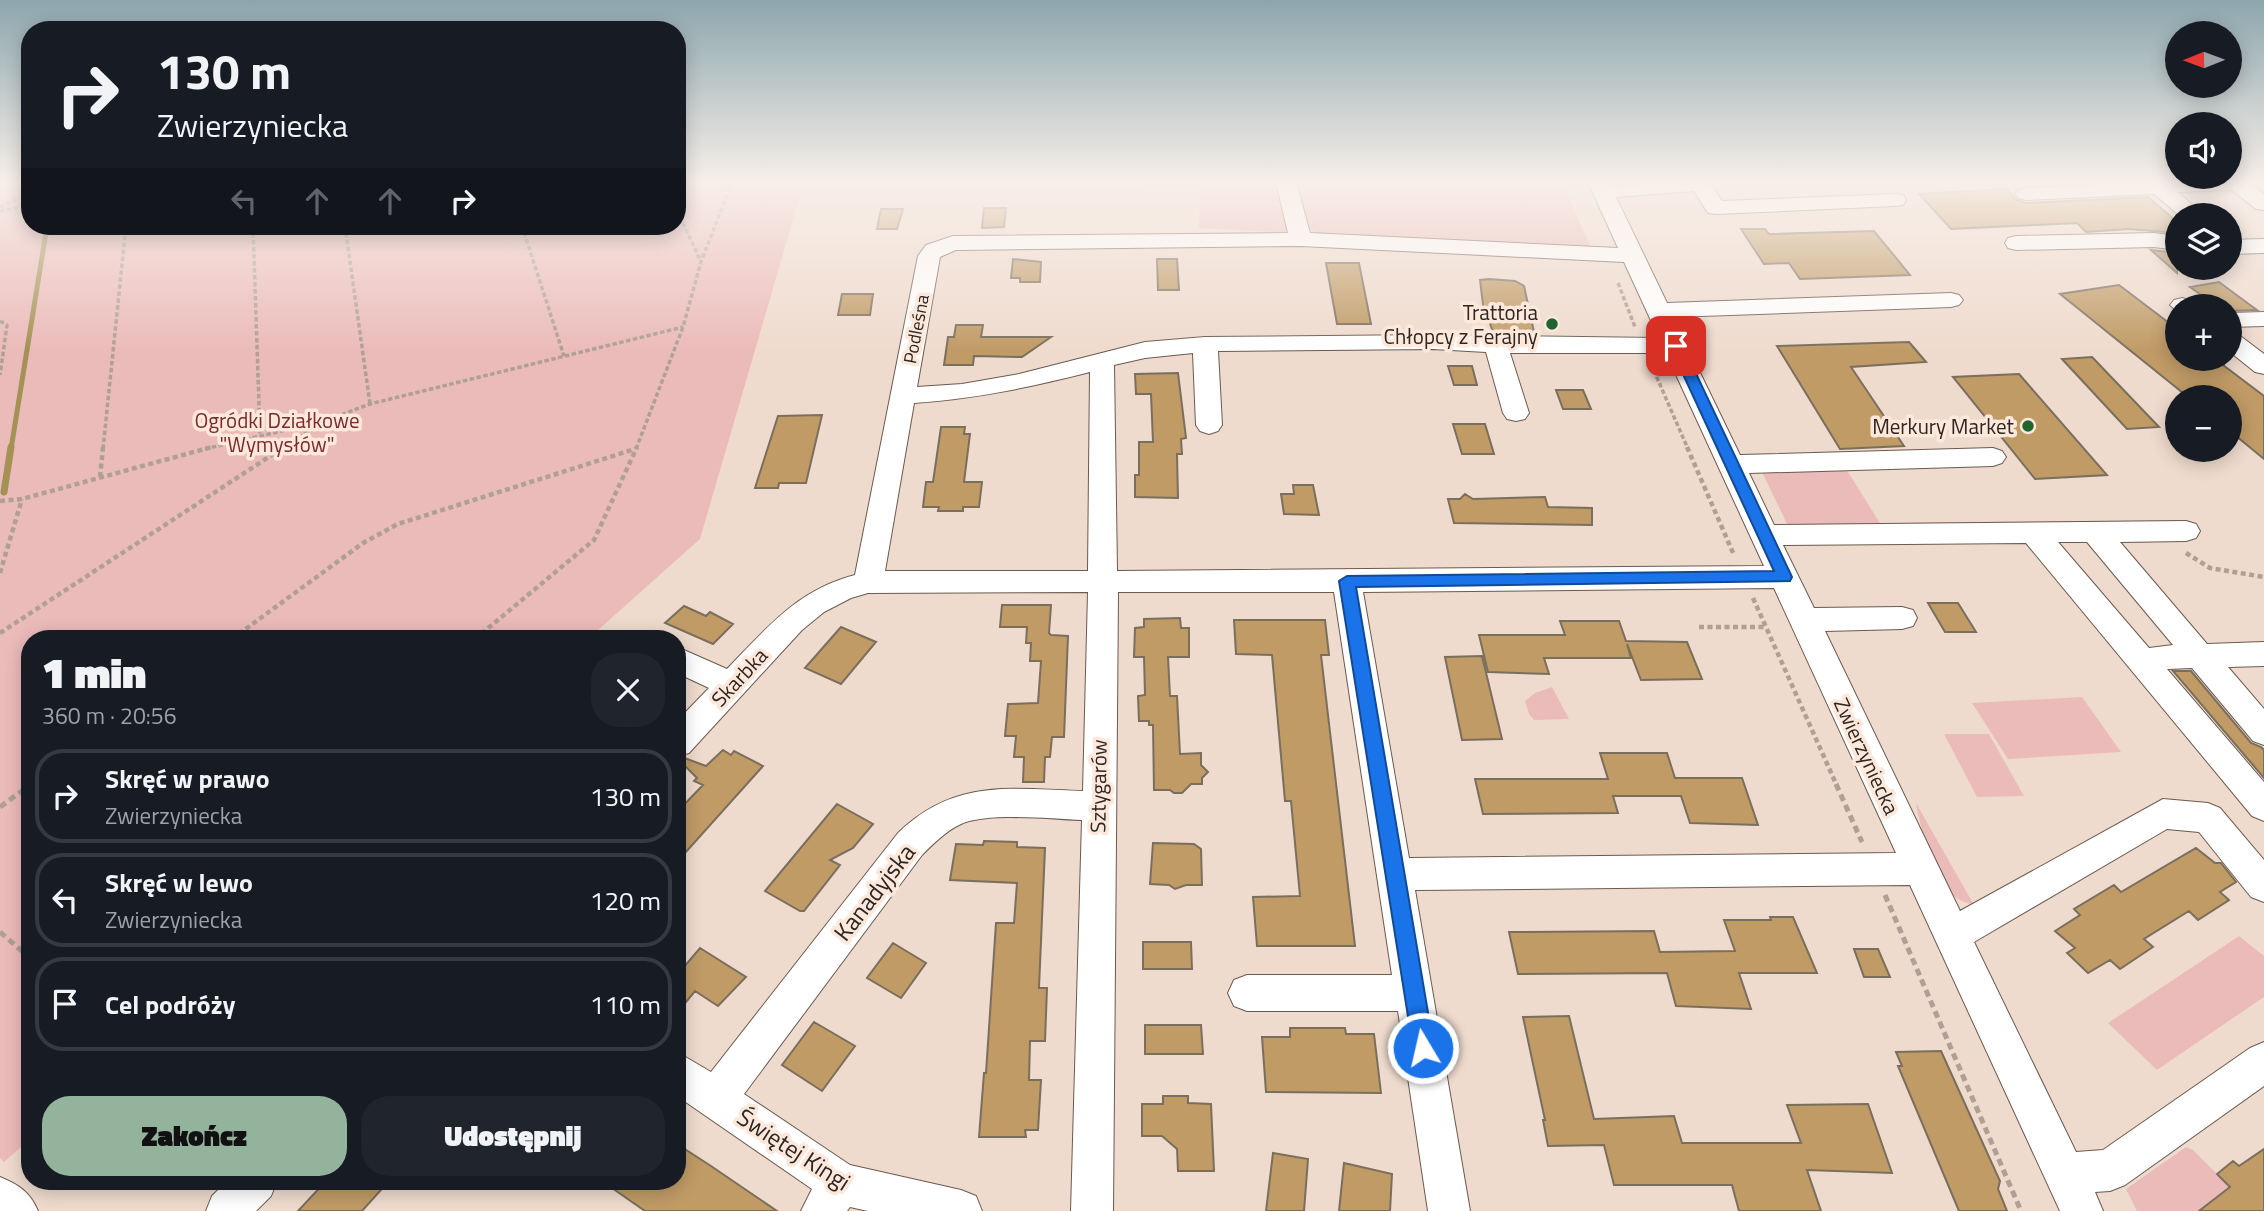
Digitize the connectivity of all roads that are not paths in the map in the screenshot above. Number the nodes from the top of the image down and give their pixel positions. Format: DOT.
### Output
graph roads {
  1 [pos="1301,239"];
  2 [pos="1617,239"];
  3 [pos="2165,241"];
  4 [pos="2016,243"];
  5 [pos="2264,246"];
  6 [pos="2242,247"];
  7 [pos="1625,265"];
  8 [pos="1951,300"];
  9 [pos="1660,310"];
  10 [pos="2264,318"];
  11 [pos="2242,326"];
  12 [pos="2242,343"];
  13 [pos="1205,344"];
  14 [pos="1496,345"];
  15 [pos="1662,350"];
  16 [pos="1102,360"];
  17 [pos="2264,366"];
  18 [pos="903,397"];
  19 [pos="1516,413"];
  20 [pos="1209,425"];
  21 [pos="1993,457"];
  22 [pos="1733,464"];
  23 [pos="2095,532"];
  24 [pos="2034,533"];
  25 [pos="1766,535"];
  26 [pos="2180,540"];
  27 [pos="1784,577"];
  28 [pos="1103,581"];
  29 [pos="1347,581"];
  30 [pos="868,582"];
  31 [pos="1902,618"];
  32 [pos="1803,620"];
  33 [pos="2264,654"];
  34 [pos="2202,658"];
  35 [pos="2142,661"];
  36 [pos="686,663"];
  37 [pos="731,685"];
  38 [pos="2264,732"];
  39 [pos="686,733"];
  40 [pos="1098,806"];
  41 [pos="2264,806"];
  42 [pos="1919,869"];
  43 [pos="1396,874"];
  44 [pos="2264,886"];
  45 [pos="1952,935"];
  46 [pos="1247,993"];
  47 [pos="1415,993"];
  48 [pos="2264,1062"];
  49 [pos="686,1078"];
  50 [pos="716,1098"];
  51 [pos="2064,1174"];
  52 [pos="247,1190"];
  53 [pos="832,1197"];
  54 [pos="227,1211"];
  55 [pos="961,1211"];
  56 [pos="1092,1211"];
  57 [pos="1449,1211"];
  58 [pos="2082,1211"];
  1 -- 7 [label="street, Podleśna"];
  1 -- 18 [label="street, Podleśna"];
  2 -- 7 [label="street, Zwierzyniecka"];
  3 -- 4 [label="street"];
  5 -- 6 [label="street"];
  7 -- 9 [label="street, Zwierzyniecka"];
  8 -- 9 [label="street"];
  9 -- 15 [label="street, Zwierzyniecka"];
  10 -- 11 [label="street"];
  12 -- 17 [label="street"];
  13 -- 14 [label="street"];
  13 -- 16 [label="street"];
  13 -- 20 [label="street"];
  14 -- 15 [label="street"];
  14 -- 19 [label="street"];
  15 -- 22 [label="street, Zwierzyniecka"];
  16 -- 18 [label="street"];
  16 -- 28 [label="street, Sztygarów"];
  18 -- 30 [label="street, Podleśna"];
  21 -- 22 [label="street"];
  22 -- 25 [label="street, Zwierzyniecka"];
  23 -- 24 [label="street"];
  23 -- 26 [label="street"];
  23 -- 34 [label="street"];
  24 -- 25 [label="street"];
  24 -- 35 [label="street"];
  25 -- 27 [label="street, Zwierzyniecka"];
  27 -- 29 [label="street"];
  27 -- 32 [label="street, Zwierzyniecka"];
  28 -- 29 [label="street, Skarbka"];
  28 -- 30 [label="street, Skarbka"];
  28 -- 40 [label="street, Sztygarów"];
  29 -- 43 [label="street"];
  30 -- 37 [label="street, Skarbka"];
  31 -- 32 [label="street"];
  32 -- 42 [label="street, Zwierzyniecka"];
  33 -- 34 [label="street"];
  34 -- 35 [label="street"];
  34 -- 38 [label="street"];
  35 -- 41 [label="street"];
  36 -- 37 [label="street"];
  37 -- 39 [label="street, Skarbka"];
  40 -- 50 [label="street, Kanadyjska"];
  40 -- 56 [label="street, Sztygarów"];
  42 -- 43 [label="street"];
  42 -- 45 [label="street, Zwierzyniecka"];
  43 -- 47 [label="street"];
  44 -- 45 [label="street"];
  45 -- 51 [label="street, Zwierzyniecka"];
  46 -- 47 [label="street"];
  47 -- 57 [label="street"];
  48 -- 51 [label="street"];
  49 -- 50 [label="street, Świętej Kingi"];
  50 -- 53 [label="street, Świętej Kingi"];
  51 -- 58 [label="street, Zwierzyniecka"];
  52 -- 54 [label="street"];
  53 -- 55 [label="street, Świętej Kingi"];
}
